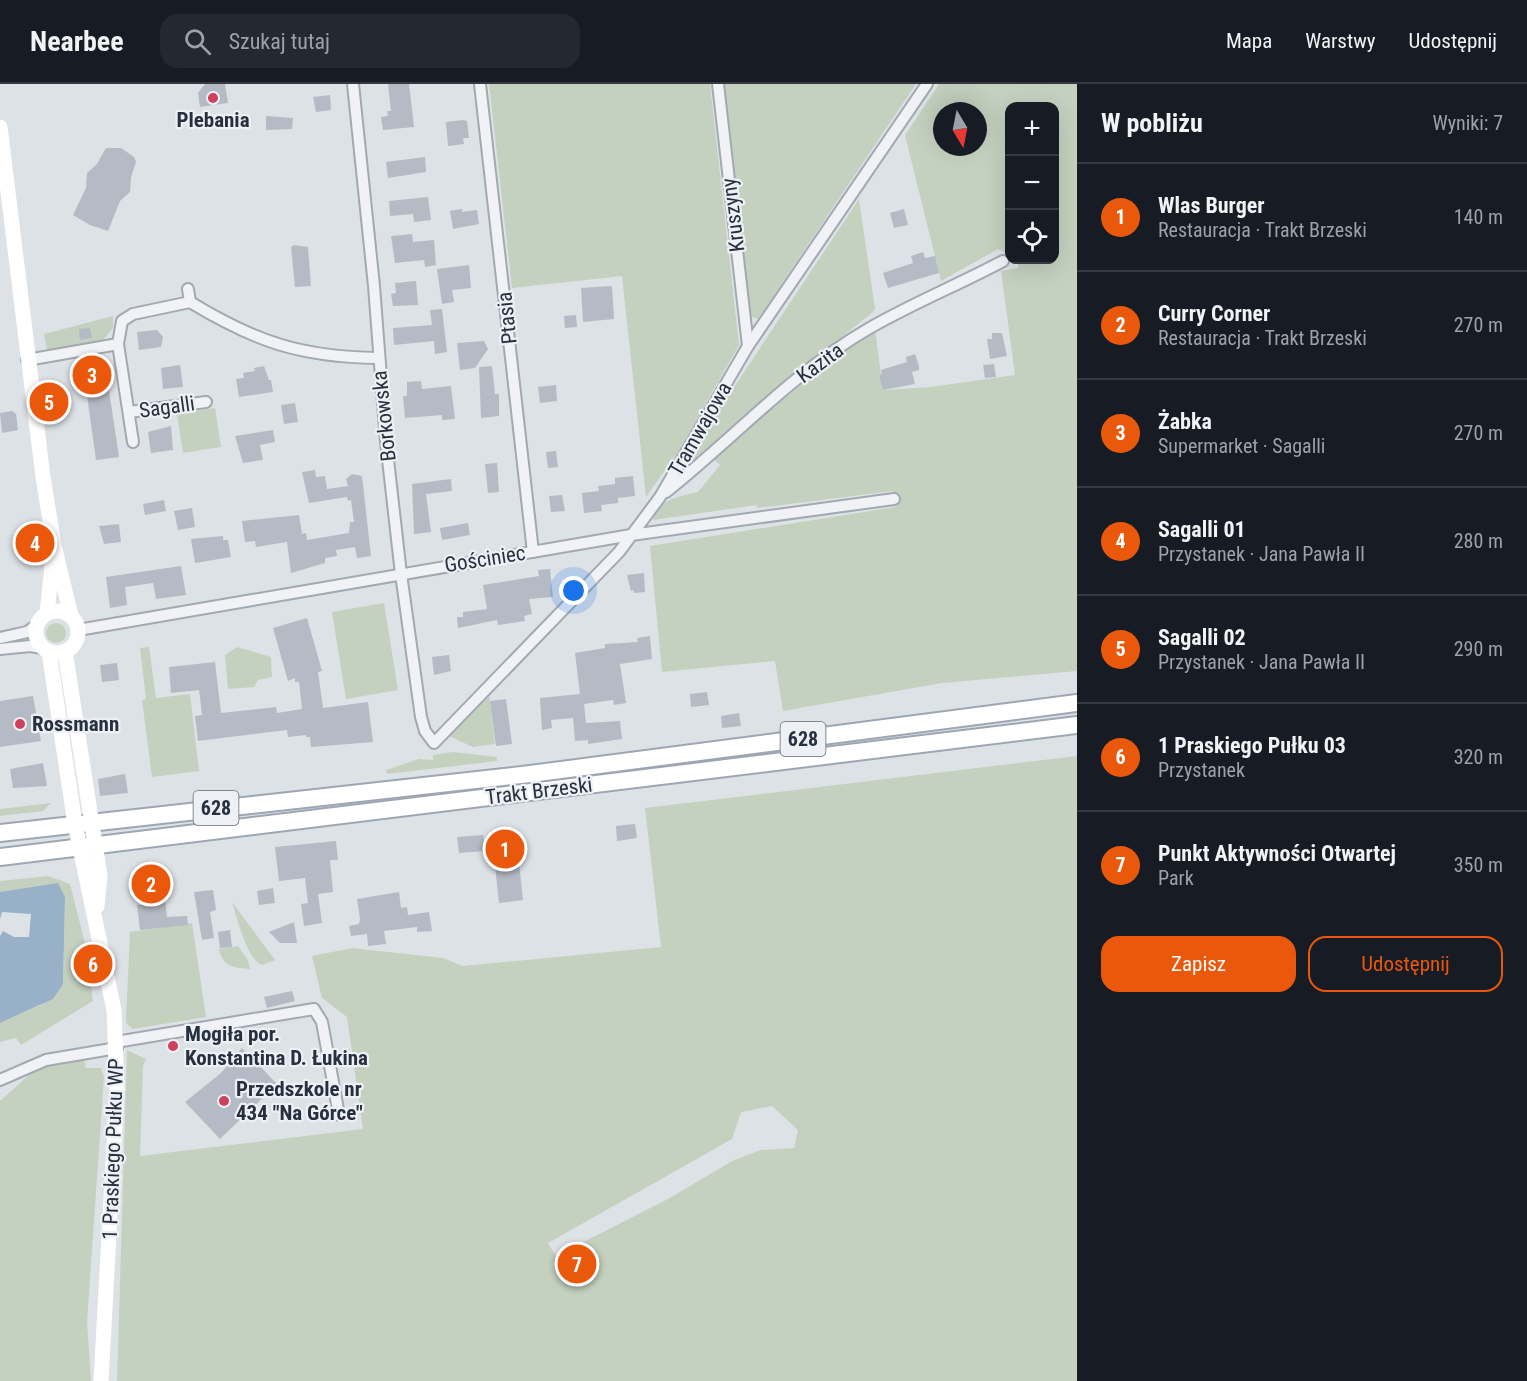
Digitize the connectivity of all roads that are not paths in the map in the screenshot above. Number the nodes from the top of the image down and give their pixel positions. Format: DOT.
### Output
graph roads {
  1 [pos="352,84"];
  2 [pos="480,84"];
  3 [pos="718,84"];
  4 [pos="927,84"];
  5 [pos="0,127"];
  6 [pos="1003,261"];
  7 [pos="188,289"];
  8 [pos="190,302"];
  9 [pos="118,344"];
  10 [pos="748,346"];
  11 [pos="378,358"];
  12 [pos="27,360"];
  13 [pos="206,402"];
  14 [pos="129,412"];
  15 [pos="133,442"];
  16 [pos="660,497"];
  17 [pos="894,498"];
  18 [pos="631,535"];
  19 [pos="54,545"];
  20 [pos="533,552"];
  21 [pos="401,574"];
  22 [pos="42,619"];
  23 [pos="74,623"];
  24 [pos="0,638"];
  25 [pos="0,649"];
  26 [pos="46,650"];
  27 [pos="65,651"];
  28 [pos="1077,704"];
  29 [pos="1077,724"];
  30 [pos="434,743"];
  31 [pos="83,823"];
  32 [pos="0,833"];
  33 [pos="88,846"];
  34 [pos="0,857"];
  35 [pos="117,1045"];
  36 [pos="0,1080"];
  37 [pos="339,1115"];
  38 [pos="101,1381"];
  1 -- 11 [label="street, Borkowska"];
  2 -- 20 [label="street, Ptasia"];
  3 -- 10 [label="street, Kruszyny"];
  4 -- 10 [label="street, Tramwajowa"];
  5 -- 12 [label="street"];
  6 -- 16 [label="street, Kazita"];
  7 -- 8 [label="street"];
  8 -- 9 [label="street, Sagalli"];
  8 -- 11 [label="street"];
  9 -- 12 [label="street"];
  9 -- 14 [label="street, Sagalli"];
  10 -- 16 [label="street, Tramwajowa"];
  11 -- 21 [label="street, Borkowska"];
  12 -- 19 [label="street"];
  13 -- 14 [label="street, Sagalli"];
  14 -- 15 [label="street, Sagalli"];
  16 -- 18 [label="street, Tramwajowa"];
  17 -- 18 [label="street, Gościniec"];
  18 -- 20 [label="street, Gościniec"];
  18 -- 30 [label="street, Tramwajowa"];
  19 -- 22 [label="street"];
  19 -- 23 [label="street"];
  20 -- 21 [label="street, Gościniec"];
  21 -- 23 [label="street, Gościniec"];
  21 -- 30 [label="street, Borkowska"];
  22 -- 23 [label="street"];
  22 -- 24 [label="street"];
  22 -- 26 [label="street"];
  23 -- 27 [label="street"];
  25 -- 26 [label="street"];
  26 -- 27 [label="street"];
  26 -- 31 [label="street"];
  27 -- 31 [label="street"];
  28 -- 31 [label="main road, Trakt Brzeski / 628"];
  29 -- 33 [label="main road, Trakt Brzeski / 628"];
  31 -- 32 [label="main road, Trakt Brzeski / 628"];
  31 -- 33 [label="street, 1 Praskiego Pułku WP"];
  33 -- 34 [label="main road, Trakt Brzeski / 628"];
  33 -- 35 [label="street, 1 Praskiego Pułku WP"];
  35 -- 36 [label="street"];
  35 -- 37 [label="street"];
  35 -- 38 [label="street, 1 Praskiego Pułku WP"];
}
